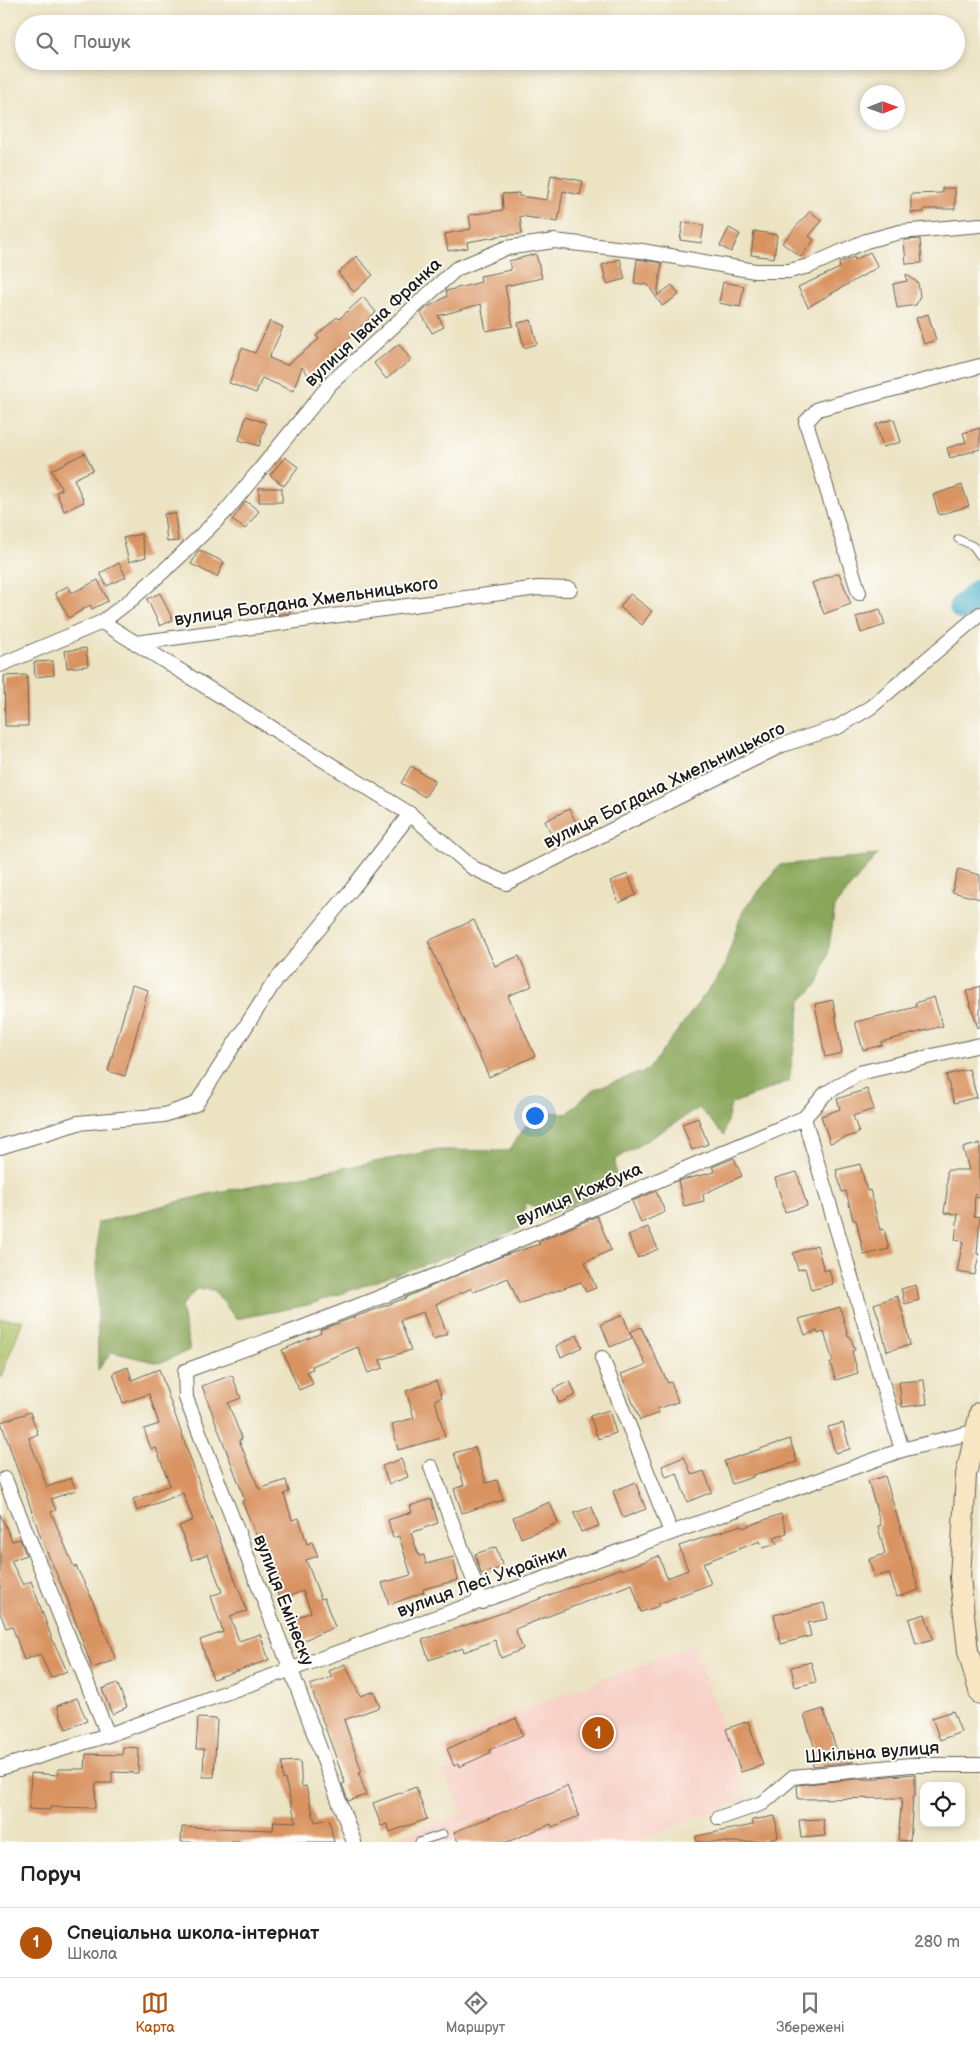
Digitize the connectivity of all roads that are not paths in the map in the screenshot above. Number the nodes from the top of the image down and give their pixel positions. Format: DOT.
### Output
graph roads {
  1 [pos="980,225"];
  2 [pos="980,366"];
  3 [pos="958,538"];
  4 [pos="980,556"];
  5 [pos="570,589"];
  6 [pos="859,593"];
  7 [pos="980,614"];
  8 [pos="102,622"];
  9 [pos="136,643"];
  10 [pos="0,665"];
  11 [pos="410,814"];
  12 [pos="980,1045"];
  13 [pos="804,1118"];
  14 [pos="0,1147"];
  15 [pos="602,1358"];
  16 [pos="185,1371"];
  17 [pos="978,1421"];
  18 [pos="902,1450"];
  19 [pos="431,1467"];
  20 [pos="5,1479"];
  21 [pos="671,1532"];
  22 [pos="482,1602"];
  23 [pos="291,1670"];
  24 [pos="980,1694"];
  25 [pos="108,1735"];
  26 [pos="980,1765"];
  27 [pos="0,1768"];
  28 [pos="719,1818"];
  29 [pos="443,1834"];
  30 [pos="354,1842"];
  31 [pos="419,1842"];
  1 -- 8 [label="street, вулиця Івана Франка"];
  2 -- 6 [label="street"];
  3 -- 4 [label="lane"];
  5 -- 9 [label="street, вулиця Богдана Хмельницького"];
  7 -- 11 [label="street, вулиця Богдана Хмельницького"];
  8 -- 9 [label="street, вулиця Богдана Хмельницького"];
  8 -- 10 [label="street, вулиця Івана Франка"];
  9 -- 11 [label="street, вулиця Богдана Хмельницького"];
  11 -- 14 [label="street"];
  12 -- 13 [label="street, вулиця Кожбука"];
  13 -- 16 [label="street, вулиця Кожбука"];
  13 -- 18 [label="street"];
  15 -- 21 [label="street"];
  16 -- 23 [label="street, вулиця Емінеску"];
  17 -- 18 [label="street, вулиця Лесі Українки"];
  17 -- 24 [label="street"];
  18 -- 21 [label="street, вулиця Лесі Українки"];
  19 -- 22 [label="street"];
  20 -- 25 [label="street"];
  21 -- 22 [label="street, вулиця Лесі Українки"];
  22 -- 23 [label="street, вулиця Лесі Українки"];
  23 -- 25 [label="street, вулиця Лесі Українки"];
  23 -- 30 [label="street, вулиця Емінеску"];
  25 -- 27 [label="street, вулиця Лесі Українки"];
  26 -- 28 [label="street, Шкільна вулиця"];
  29 -- 31 [label="lane"];
}
